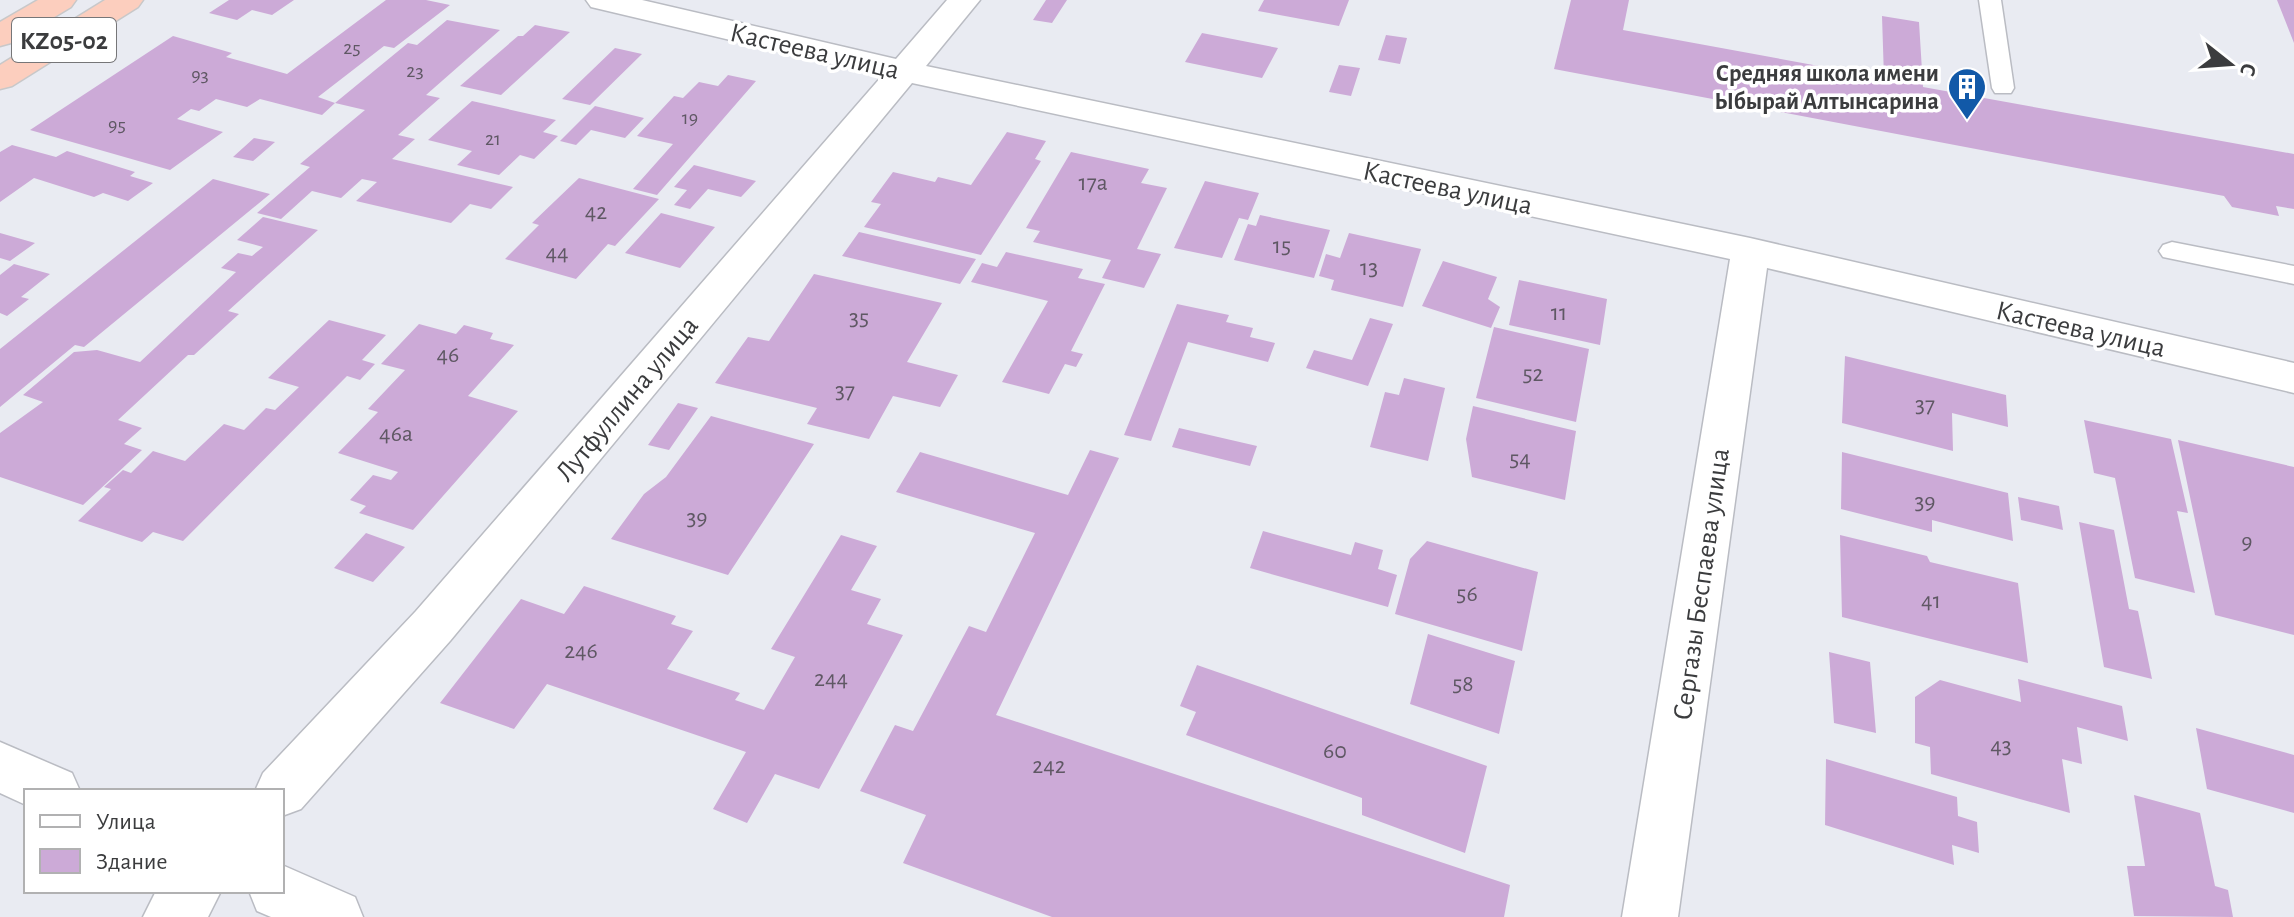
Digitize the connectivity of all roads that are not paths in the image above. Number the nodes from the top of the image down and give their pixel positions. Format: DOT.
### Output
graph roads {
  1 [pos="60,0"];
  2 [pos="127,0"];
  3 [pos="602,0"];
  4 [pos="964,0"];
  5 [pos="1990,0"];
  6 [pos="0,36"];
  7 [pos="904,71"];
  8 [pos="0,79"];
  9 [pos="2003,88"];
  10 [pos="1750,251"];
  11 [pos="2172,251"];
  12 [pos="2294,275"];
  13 [pos="2294,378"];
  14 [pos="0,767"];
  15 [pos="49,789"];
  16 [pos="284,789"];
  17 [pos="191,893"];
  18 [pos="281,893"];
  19 [pos="171,917"];
  20 [pos="335,917"];
  21 [pos="1650,917"];
  1 -- 6 [label="highway, KZ05-02"];
  2 -- 8 [label="highway, KZ05-02"];
  3 -- 7 [label="street, Кастеева улица"];
  4 -- 7 [label="street, Лутфуллина улица"];
  5 -- 9 [label="lane"];
  7 -- 10 [label="street, Кастеева улица"];
  7 -- 16 [label="street, Лутфуллина улица"];
  10 -- 13 [label="street, Кастеева улица"];
  10 -- 21 [label="street, Сергазы Беспаева улица"];
  11 -- 12 [label="lane"];
  14 -- 15 [label="street"];
  17 -- 19 [label="street"];
  18 -- 20 [label="street"];
}
